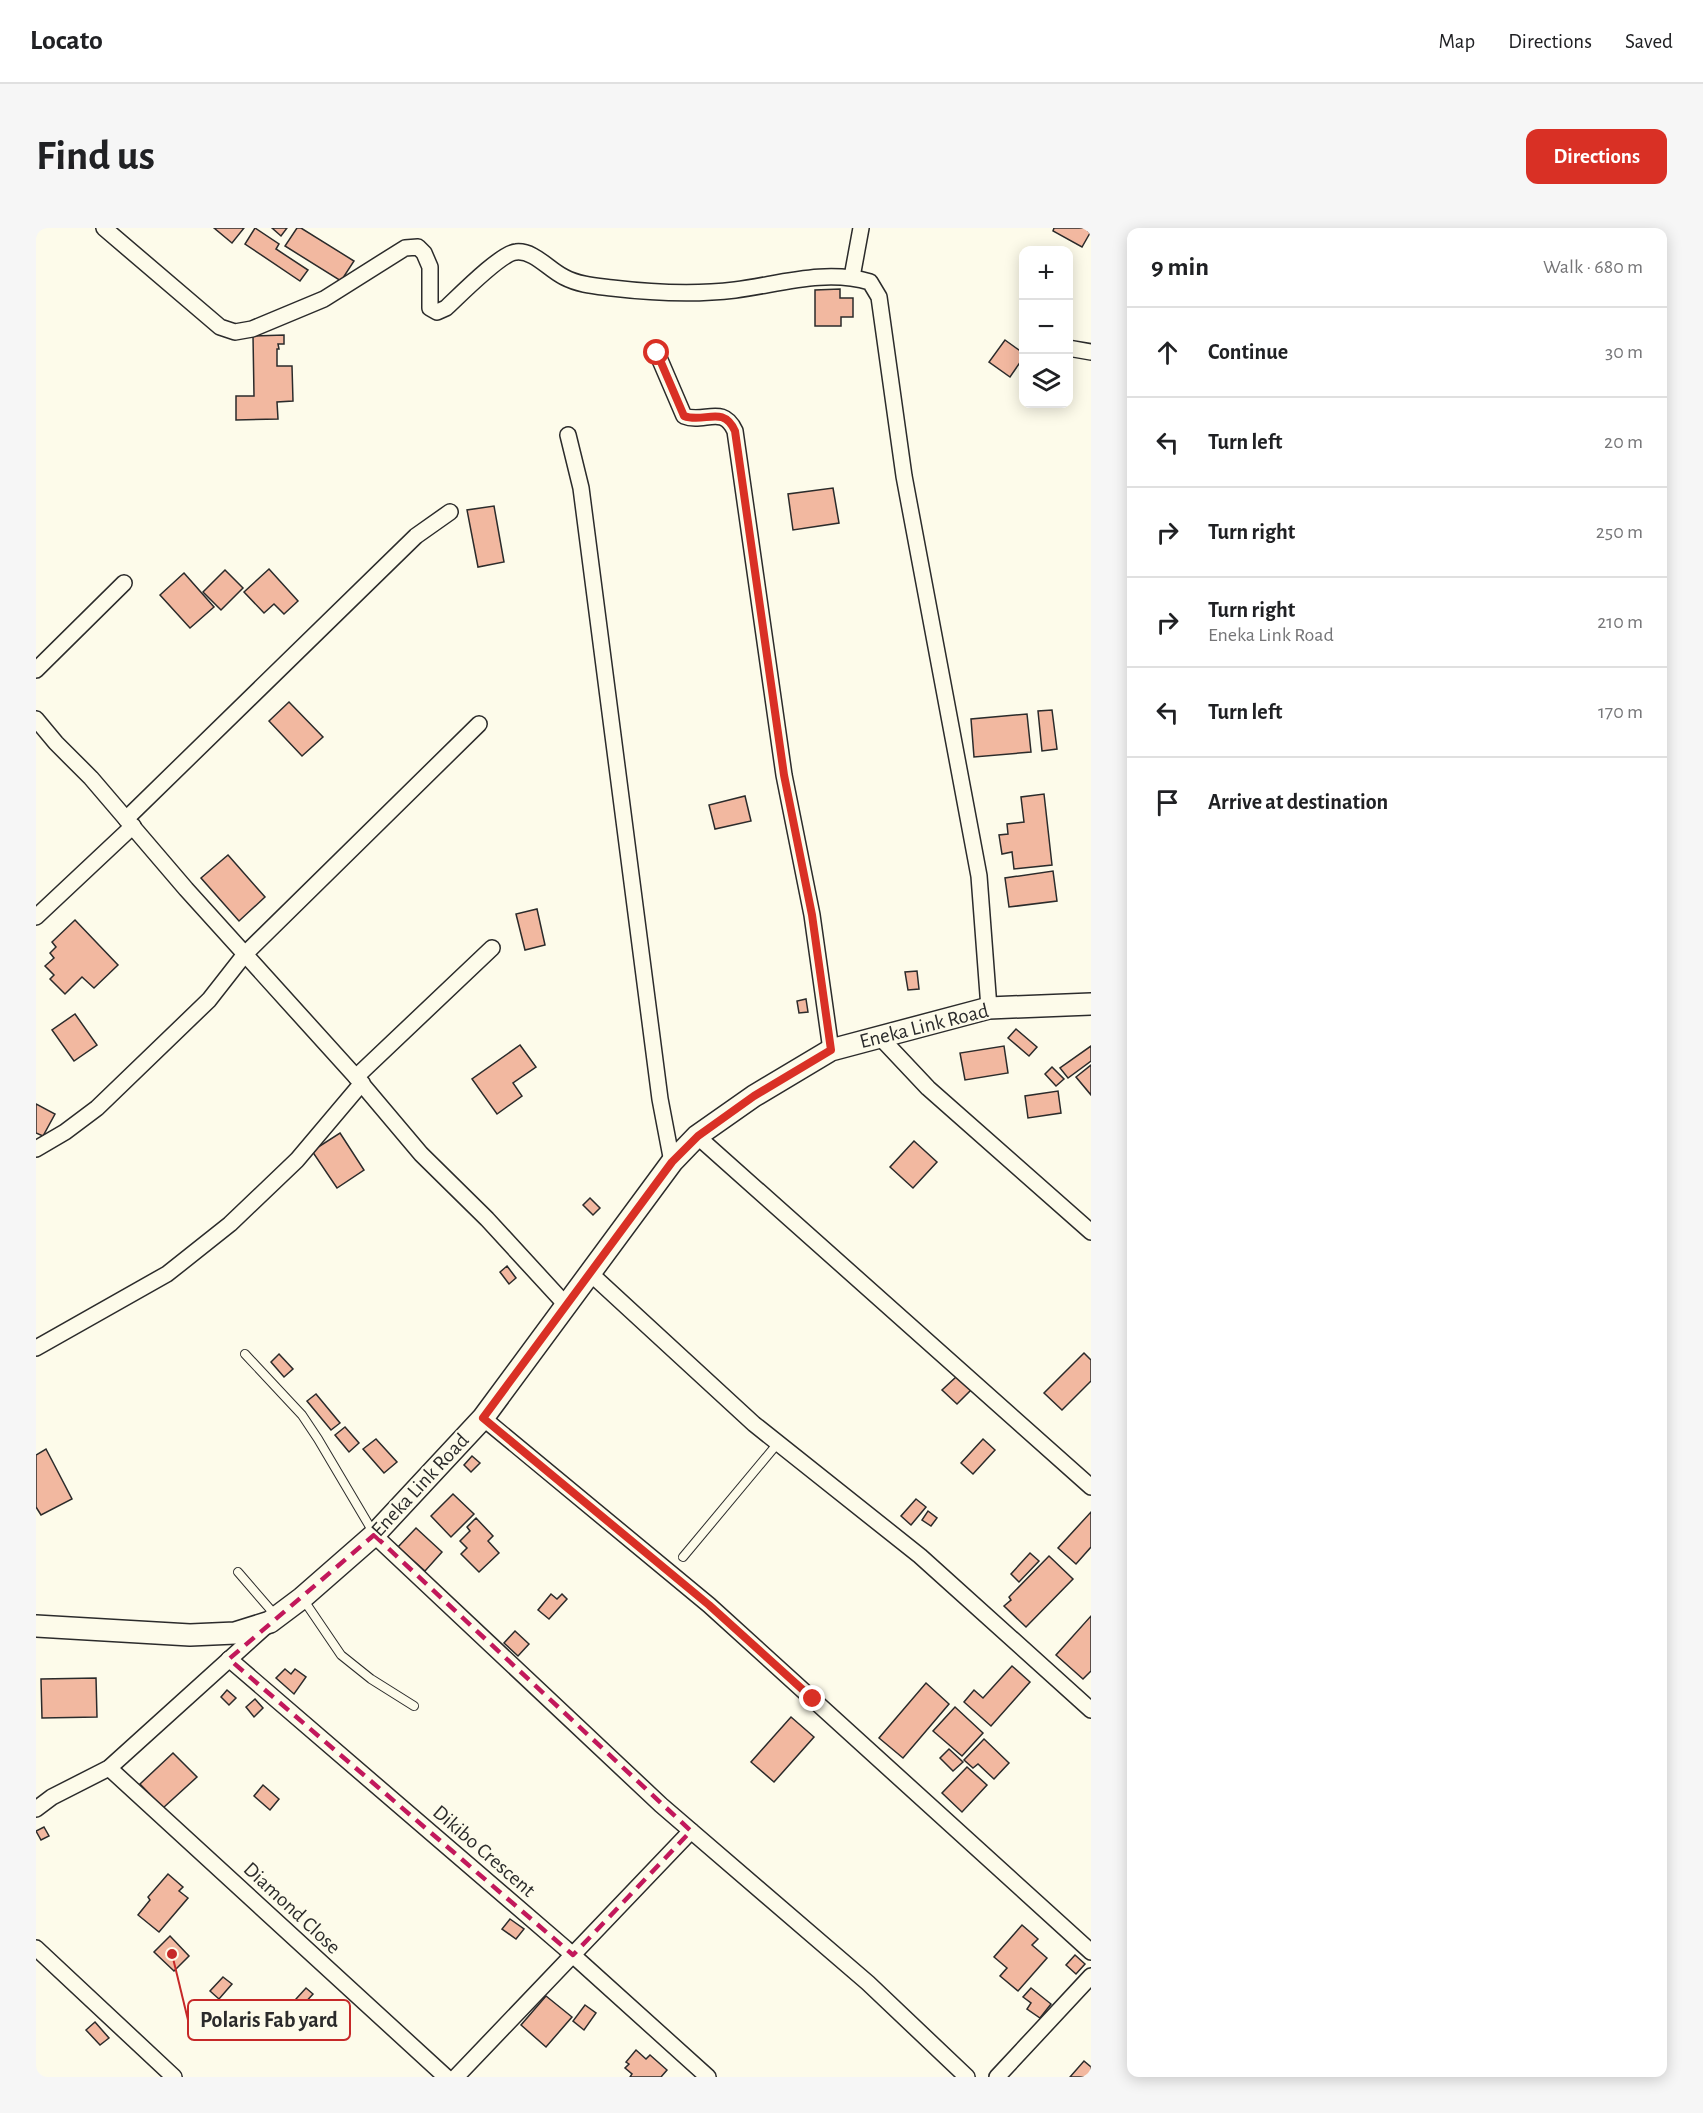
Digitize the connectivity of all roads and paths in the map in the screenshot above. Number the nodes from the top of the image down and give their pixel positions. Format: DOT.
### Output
graph roads {
  1 [pos="104,228"];
  2 [pos="861,228"];
  3 [pos="852,277"];
  4 [pos="1073,349"];
  5 [pos="1091,352"];
  6 [pos="657,353"];
  7 [pos="568,435"];
  8 [pos="450,512"];
  9 [pos="124,583"];
  10 [pos="36,670"];
  11 [pos="36,719"];
  12 [pos="479,723"];
  13 [pos="130,823"];
  14 [pos="36,917"];
  15 [pos="492,948"];
  16 [pos="245,954"];
  17 [pos="1091,1004"];
  18 [pos="989,1008"];
  19 [pos="879,1036"];
  20 [pos="831,1050"];
  21 [pos="359,1080"];
  22 [pos="698,1136"];
  23 [pos="36,1149"];
  24 [pos="672,1162"];
  25 [pos="1091,1232"];
  26 [pos="591,1274"];
  27 [pos="566,1305"];
  28 [pos="36,1348"];
  29 [pos="245,1354"];
  30 [pos="483,1418"];
  31 [pos="778,1443"];
  32 [pos="1091,1487"];
  33 [pos="374,1535"];
  34 [pos="683,1557"];
  35 [pos="238,1572"];
  36 [pos="302,1598"];
  37 [pos="273,1619"];
  38 [pos="36,1626"];
  39 [pos="229,1659"];
  40 [pos="414,1706"];
  41 [pos="1091,1710"];
  42 [pos="110,1768"];
  43 [pos="52,1797"];
  44 [pos="36,1798"];
  45 [pos="36,1809"];
  46 [pos="691,1831"];
  47 [pos="36,1948"];
  48 [pos="1091,1952"];
  49 [pos="573,1955"];
  50 [pos="1091,1976"];
  51 [pos="174,2077"];
  52 [pos="446,2077"];
  53 [pos="456,2077"];
  54 [pos="708,2077"];
  55 [pos="967,2077"];
  56 [pos="997,2077"];
  1 -- 3 [label="street"];
  2 -- 3 [label="street"];
  3 -- 18 [label="street"];
  4 -- 5 [label="street"];
  6 -- 20 [label="street"];
  7 -- 24 [label="street"];
  8 -- 13 [label="street"];
  9 -- 10 [label="street"];
  11 -- 13 [label="street"];
  12 -- 16 [label="street"];
  13 -- 14 [label="street"];
  13 -- 16 [label="street"];
  15 -- 21 [label="street"];
  16 -- 21 [label="street"];
  16 -- 23 [label="street"];
  17 -- 18 [label="street, Eneka Link Road"];
  18 -- 19 [label="street, Eneka Link Road"];
  19 -- 20 [label="street, Eneka Link Road"];
  19 -- 25 [label="street"];
  20 -- 22 [label="street, Eneka Link Road"];
  21 -- 27 [label="street"];
  21 -- 28 [label="street"];
  22 -- 24 [label="street, Eneka Link Road"];
  22 -- 32 [label="street"];
  24 -- 26 [label="street, Eneka Link Road"];
  26 -- 27 [label="street, Eneka Link Road"];
  26 -- 31 [label="street"];
  27 -- 30 [label="street, Eneka Link Road"];
  29 -- 33 [label="lane"];
  30 -- 33 [label="street, Eneka Link Road"];
  30 -- 48 [label="street"];
  31 -- 34 [label="lane"];
  31 -- 41 [label="street"];
  33 -- 36 [label="street, Eneka Link Road"];
  33 -- 46 [label="street"];
  35 -- 37 [label="lane"];
  36 -- 37 [label="street, Eneka Link Road"];
  36 -- 40 [label="lane"];
  37 -- 38 [label="street, Eneka Link Road"];
  37 -- 39 [label="street"];
  39 -- 42 [label="street"];
  39 -- 49 [label="street, Dikibo Crescent"];
  42 -- 43 [label="street"];
  42 -- 52 [label="street, Diamond Close"];
  43 -- 44 [label="street"];
  43 -- 45 [label="street"];
  46 -- 49 [label="street"];
  46 -- 55 [label="street"];
  47 -- 51 [label="street"];
  49 -- 53 [label="street"];
  49 -- 54 [label="street, Dikibo Crescent"];
  50 -- 56 [label="street"];
}
